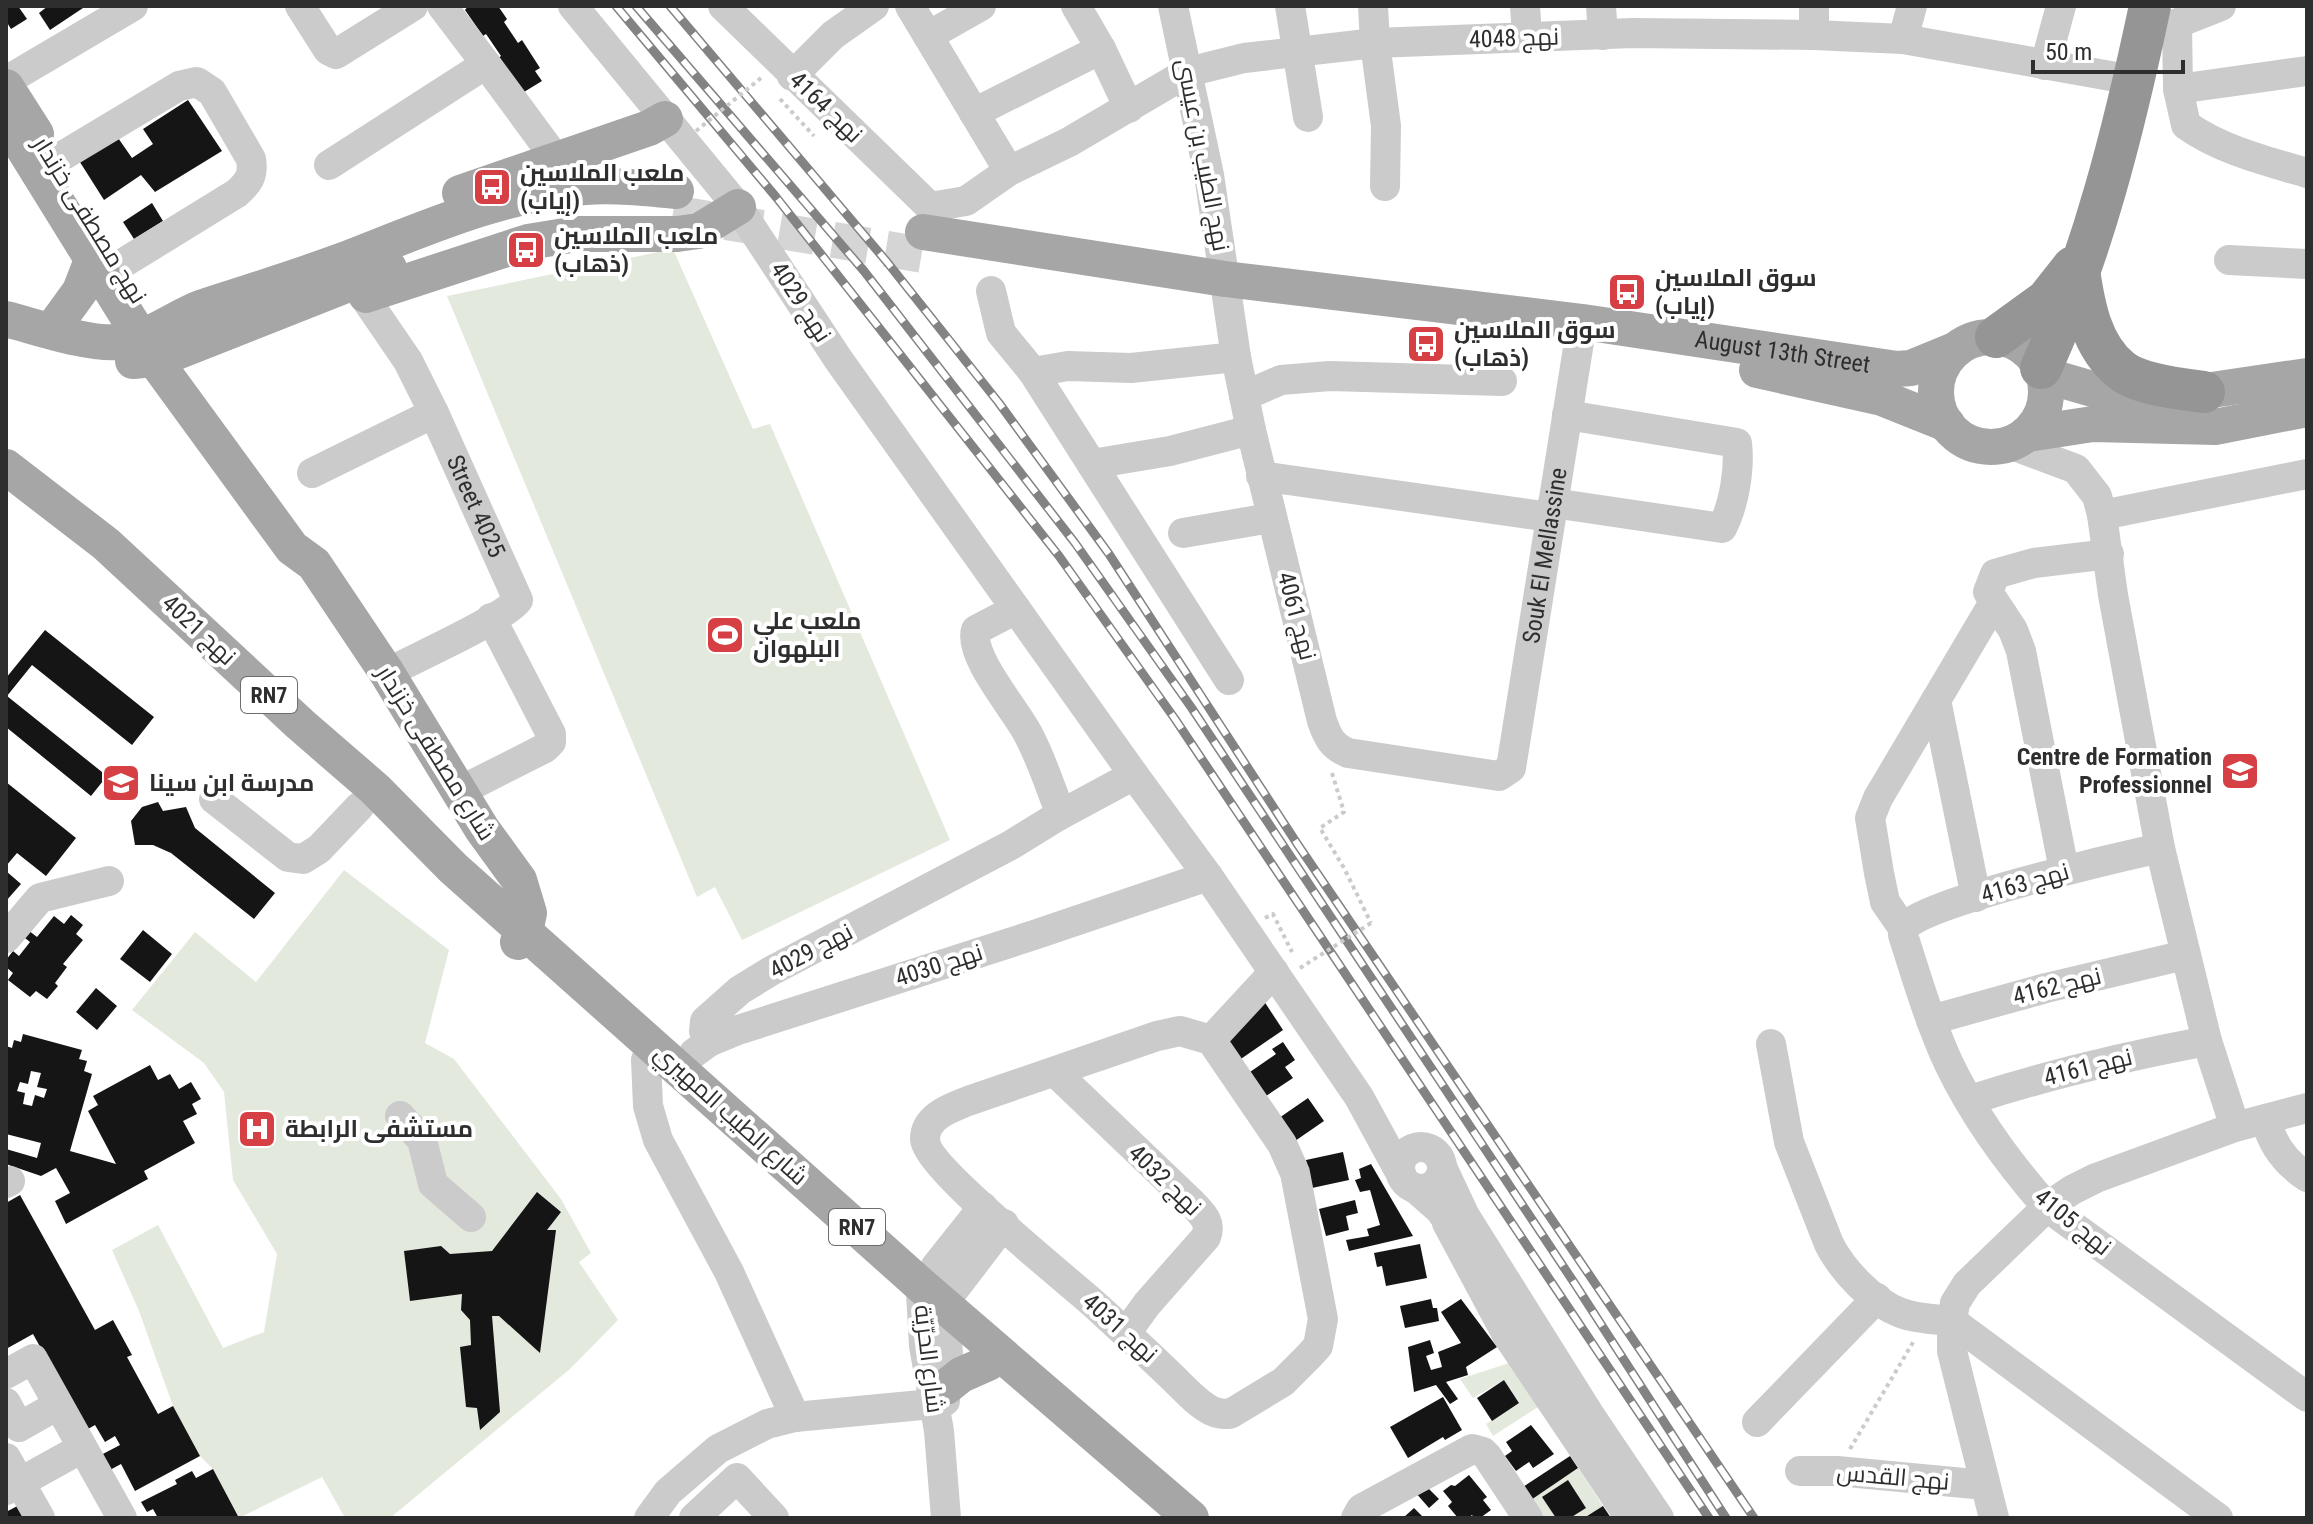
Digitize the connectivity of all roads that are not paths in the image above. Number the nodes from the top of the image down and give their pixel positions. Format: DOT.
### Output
graph roads {
  1 [pos="132,6"];
  2 [pos="300,6"];
  3 [pos="413,6"];
  4 [pos="442,6"];
  5 [pos="573,6"];
  6 [pos="723,6"];
  7 [pos="910,6"];
  8 [pos="981,6"];
  9 [pos="1076,6"];
  10 [pos="1173,6"];
  11 [pos="1290,6"];
  12 [pos="1373,6"];
  13 [pos="1525,6"];
  14 [pos="1912,6"];
  15 [pos="2061,6"];
  16 [pos="2221,6"];
  17 [pos="860,9"];
  18 [pos="1725,19"];
  19 [pos="1602,20"];
  20 [pos="1669,20"];
  21 [pos="1814,20"];
  22 [pos="2157,22"];
  23 [pos="928,36"];
  24 [pos="1527,36"];
  25 [pos="1903,39"];
  26 [pos="1375,43"];
  27 [pos="1101,49"];
  28 [pos="1298,52"];
  29 [pos="486,64"];
  30 [pos="2045,65"];
  31 [pos="2307,71"];
  32 [pos="1188,72"];
  33 [pos="2133,80"];
  34 [pos="782,83"];
  35 [pos="6,84"];
  36 [pos="2178,89"];
  37 [pos="1129,108"];
  38 [pos="974,113"];
  39 [pos="1308,117"];
  40 [pos="6,120"];
  41 [pos="680,125"];
  42 [pos="556,159"];
  43 [pos="46,165"];
  44 [pos="329,165"];
  45 [pos="1009,171"];
  46 [pos="2307,173"];
  47 [pos="1385,186"];
  48 [pos="738,207"];
  49 [pos="928,232"];
  50 [pos="2229,260"];
  51 [pos="2081,262"];
  52 [pos="106,263"];
  53 [pos="2307,264"];
  54 [pos="359,289"];
  55 [pos="991,291"];
  56 [pos="1227,292"];
  57 [pos="234,298"];
  58 [pos="6,319"];
  59 [pos="208,327"];
  60 [pos="51,331"];
  61 [pos="1996,337"];
  62 [pos="6,339"];
  63 [pos="1579,342"];
  64 [pos="156,344"];
  65 [pos="1955,350"];
  66 [pos="1236,357"];
  67 [pos="1033,372"];
  68 [pos="2042,372"];
  69 [pos="2307,376"];
  70 [pos="1502,381"];
  71 [pos="2204,392"];
  72 [pos="1244,396"];
  73 [pos="2307,409"];
  74 [pos="434,413"];
  75 [pos="1567,415"];
  76 [pos="1947,424"];
  77 [pos="1251,430"];
  78 [pos="2018,439"];
  79 [pos="1092,464"];
  80 [pos="6,467"];
  81 [pos="312,473"];
  82 [pos="2307,474"];
  83 [pos="1261,476"];
  84 [pos="6,495"];
  85 [pos="1552,510"];
  86 [pos="2102,515"];
  87 [pos="1270,518"];
  88 [pos="1183,533"];
  89 [pos="2109,554"];
  90 [pos="1993,604"];
  91 [pos="1016,609"];
  92 [pos="491,618"];
  93 [pos="387,673"];
  94 [pos="1229,680"];
  95 [pos="1936,700"];
  96 [pos="1335,747"];
  97 [pos="1134,775"];
  98 [pos="458,792"];
  99 [pos="214,799"];
  100 [pos="359,807"];
  101 [pos="1058,816"];
  102 [pos="2160,848"];
  103 [pos="2064,870"];
  104 [pos="1208,876"];
  105 [pos="109,881"];
  106 [pos="1976,897"];
  107 [pos="1903,932"];
  108 [pos="6,938"];
  109 [pos="520,940"];
  110 [pos="2185,955"];
  111 [pos="1289,965"];
  112 [pos="1931,1020"];
  113 [pos="1211,1040"];
  114 [pos="2207,1041"];
  115 [pos="709,1042"];
  116 [pos="1771,1044"];
  117 [pos="661,1063"];
  118 [pos="1056,1073"];
  119 [pos="1359,1097"];
  120 [pos="1970,1100"];
  121 [pos="2307,1108"];
  122 [pos="400,1116"];
  123 [pos="2266,1119"];
  124 [pos="2235,1127"];
  125 [pos="1436,1158"];
  126 [pos="2307,1177"];
  127 [pos="1408,1181"];
  128 [pos="2047,1207"];
  129 [pos="1453,1213"];
  130 [pos="993,1216"];
  131 [pos="471,1217"];
  132 [pos="1877,1298"];
  133 [pos="933,1306"];
  134 [pos="1940,1319"];
  135 [pos="1126,1333"];
  136 [pos="988,1363"];
  137 [pos="6,1374"];
  138 [pos="2307,1397"];
  139 [pos="6,1403"];
  140 [pos="58,1405"];
  141 [pos="939,1407"];
  142 [pos="795,1417"];
  143 [pos="1757,1422"];
  144 [pos="82,1448"];
  145 [pos="1800,1471"];
  146 [pos="11,1477"];
  147 [pos="1985,1485"];
  148 [pos="668,1492"];
  149 [pos="40,1518"];
  150 [pos="122,1518"];
  151 [pos="649,1518"];
  152 [pos="693,1518"];
  153 [pos="774,1518"];
  154 [pos="946,1518"];
  155 [pos="1163,1518"];
  156 [pos="1191,1518"];
  157 [pos="1356,1518"];
  158 [pos="1528,1518"];
  159 [pos="1630,1518"];
  160 [pos="1647,1518"];
  161 [pos="1659,1518"];
  162 [pos="1682,1518"];
  163 [pos="1994,1518"];
  164 [pos="2218,1518"];
  1 -- 35 [label="street"];
  2 -- 3 [label="street"];
  4 -- 29 [label="street"];
  5 -- 41 [label="street, نهج 4029"];
  6 -- 34 [label="street, نهج 4164"];
  7 -- 23 [label="street"];
  8 -- 23 [label="street"];
  9 -- 27 [label="street"];
  10 -- 32 [label="street, نهج الطيب بن عيسى"];
  11 -- 28 [label="street"];
  12 -- 26 [label="street"];
  13 -- 24 [label="street"];
  14 -- 25 [label="street"];
  15 -- 30 [label="street"];
  16 -- 22 [label="street"];
  17 -- 34 [label="street"];
  18 -- 20 [label="street, نهج 4048"];
  18 -- 21 [label="street, نهج 4048"];
  19 -- 20 [label="street, نهج 4048"];
  19 -- 24 [label="street, نهج 4048"];
  21 -- 25 [label="street, نهج 4048"];
  22 -- 33 [label="highway"];
  22 -- 36 [label="street"];
  23 -- 38 [label="street"];
  24 -- 26 [label="street, نهج 4048"];
  25 -- 30 [label="street, نهج 4048"];
  26 -- 28 [label="street, نهج 4048"];
  26 -- 47 [label="street"];
  27 -- 37 [label="street"];
  27 -- 38 [label="street"];
  28 -- 32 [label="street, نهج 4048"];
  28 -- 39 [label="street"];
  29 -- 42 [label="street"];
  29 -- 44 [label="street"];
  30 -- 33 [label="street, نهج 4048"];
  31 -- 36 [label="street"];
  32 -- 37 [label="street, نهج 4048"];
  32 -- 56 [label="street, نهج الطيب بن عيسى"];
  33 -- 51 [label="highway"];
  34 -- 49 [label="street, نهج 4164"];
  35 -- 43 [label="main road, نهج مصطفى خزندار"];
  36 -- 46 [label="street"];
  37 -- 45 [label="street, نهج 4048"];
  38 -- 45 [label="street"];
  40 -- 43 [label="main road, نهج مصطفى خزندار"];
  41 -- 42 [label="main road"];
  41 -- 48 [label="street, نهج 4029"];
  42 -- 57 [label="main road"];
  43 -- 52 [label="main road, نهج مصطفى خزندار"];
  43 -- 52 [label="street"];
  45 -- 49 [label="street, نهج 4048"];
  48 -- 54 [label="main road"];
  48 -- 91 [label="street, نهج 4029"];
  49 -- 56 [label="main road"];
  50 -- 53 [label="street"];
  51 -- 61 [label="highway"];
  51 -- 68 [label="highway"];
  51 -- 71 [label="highway"];
  52 -- 60 [label="main road"];
  52 -- 64 [label="main road, نهج مصطفى خزندار"];
  54 -- 57 [label="main road"];
  54 -- 59 [label="main road"];
  54 -- 74 [label="street, Street 4025"];
  55 -- 67 [label="street"];
  56 -- 63 [label="main road, August 13th Street"];
  56 -- 65 [label="main road, August 13th Street"];
  56 -- 66 [label="street, نهج 4061"];
  57 -- 59 [label="main road"];
  58 -- 60 [label="main road"];
  59 -- 64 [label="main road"];
  60 -- 64 [label="main road"];
  61 -- 65 [label="main road"];
  61 -- 68 [label="main road"];
  62 -- 64 [label="main road"];
  63 -- 75 [label="street, Souk El Mellassine"];
  63 -- 76 [label="main road, August 13th Street"];
  64 -- 93 [label="main road, شارع مصطفى خزندار"];
  65 -- 76 [label="main road"];
  66 -- 67 [label="street"];
  66 -- 72 [label="street, نهج 4061"];
  67 -- 79 [label="street"];
  68 -- 71 [label="main road"];
  68 -- 78 [label="main road"];
  69 -- 71 [label="main road"];
  70 -- 72 [label="street"];
  72 -- 77 [label="street, نهج 4061"];
  73 -- 78 [label="main road"];
  74 -- 81 [label="street"];
  74 -- 92 [label="street, Street 4025"];
  75 -- 85 [label="street, Souk El Mellassine"];
  75 -- 85 [label="street"];
  76 -- 78 [label="main road"];
  77 -- 79 [label="street"];
  77 -- 83 [label="street, نهج 4061"];
  78 -- 86 [label="street"];
  79 -- 94 [label="street"];
  80 -- 109 [label="main road, نهج 4021 / RN7"];
  82 -- 86 [label="street"];
  83 -- 85 [label="street"];
  83 -- 87 [label="street, نهج 4061"];
  84 -- 100 [label="main road, نهج 4021 / RN7"];
  85 -- 96 [label="street, Souk El Mellassine"];
  86 -- 89 [label="street"];
  87 -- 88 [label="street"];
  87 -- 96 [label="street, نهج 4061"];
  89 -- 90 [label="street, نهج 4105"];
  89 -- 102 [label="street"];
  90 -- 95 [label="street, نهج 4105"];
  90 -- 103 [label="street"];
  91 -- 97 [label="street, نهج 4029"];
  91 -- 101 [label="street"];
  92 -- 93 [label="street, Street 4025"];
  92 -- 98 [label="street"];
  93 -- 98 [label="main road, شارع مصطفى خزندار"];
  95 -- 106 [label="street"];
  95 -- 107 [label="street, نهج 4105"];
  97 -- 101 [label="street"];
  97 -- 104 [label="street, نهج 4029"];
  98 -- 109 [label="main road, شارع مصطفى خزندار"];
  99 -- 100 [label="street"];
  100 -- 109 [label="main road, نهج 4021 / RN7"];
  101 -- 115 [label="street, نهج 4029"];
  102 -- 103 [label="street, نهج 4163"];
  102 -- 110 [label="street"];
  103 -- 106 [label="street, نهج 4163"];
  104 -- 111 [label="street, نهج 4029"];
  104 -- 115 [label="street, نهج 4030"];
  105 -- 108 [label="street"];
  106 -- 107 [label="street, نهج 4163"];
  107 -- 112 [label="street, نهج 4105"];
  109 -- 117 [label="main road, شارع الطيب المهيري / RN7"];
  110 -- 112 [label="street, نهج 4162"];
  110 -- 114 [label="street"];
  111 -- 113 [label="street"];
  111 -- 119 [label="street, نهج 4029"];
  112 -- 120 [label="street, نهج 4105"];
  113 -- 118 [label="street, نهج 4031"];
  113 -- 135 [label="street, نهج 4031"];
  114 -- 120 [label="street, نهج 4161"];
  114 -- 124 [label="street"];
  115 -- 117 [label="street, نهج 4030"];
  116 -- 132 [label="street"];
  117 -- 133 [label="main road, شارع الطيب المهيري / RN7"];
  117 -- 142 [label="street"];
  118 -- 130 [label="street, نهج 4031"];
  118 -- 135 [label="street, نهج 4032"];
  119 -- 125 [label="street"];
  119 -- 127 [label="street"];
  120 -- 128 [label="street, نهج 4105"];
  121 -- 123 [label="street"];
  122 -- 131 [label="street"];
  123 -- 124 [label="street"];
  123 -- 126 [label="street"];
  124 -- 128 [label="street"];
  125 -- 127 [label="street"];
  125 -- 129 [label="street"];
  127 -- 129 [label="street"];
  128 -- 134 [label="street"];
  128 -- 138 [label="street, نهج 4105"];
  129 -- 159 [label="street"];
  129 -- 160 [label="street"];
  129 -- 161 [label="street"];
  129 -- 162 [label="street"];
  130 -- 133 [label="street"];
  130 -- 135 [label="street, نهج 4031"];
  132 -- 134 [label="street"];
  132 -- 143 [label="street"];
  133 -- 136 [label="main road, شارع الطيب المهيري / RN7"];
  133 -- 141 [label="street, شارع الحرّيّة"];
  133 -- 156 [label="main road, شارع الطيب المهيري / RN7"];
  134 -- 147 [label="street"];
  134 -- 164 [label="street"];
  136 -- 141 [label="main road"];
  136 -- 155 [label="main road, شارع الطيب المهيري / RN7"];
  137 -- 140 [label="street"];
  139 -- 140 [label="street"];
  140 -- 144 [label="street"];
  141 -- 142 [label="street"];
  141 -- 154 [label="street, شارع الحرّيّة"];
  142 -- 148 [label="street"];
  144 -- 146 [label="street"];
  144 -- 150 [label="street"];
  145 -- 147 [label="street, نهج القدس"];
  146 -- 149 [label="street"];
  147 -- 163 [label="street"];
  148 -- 151 [label="street"];
  148 -- 152 [label="street"];
  152 -- 153 [label="street"];
  157 -- 158 [label="street"];
}
